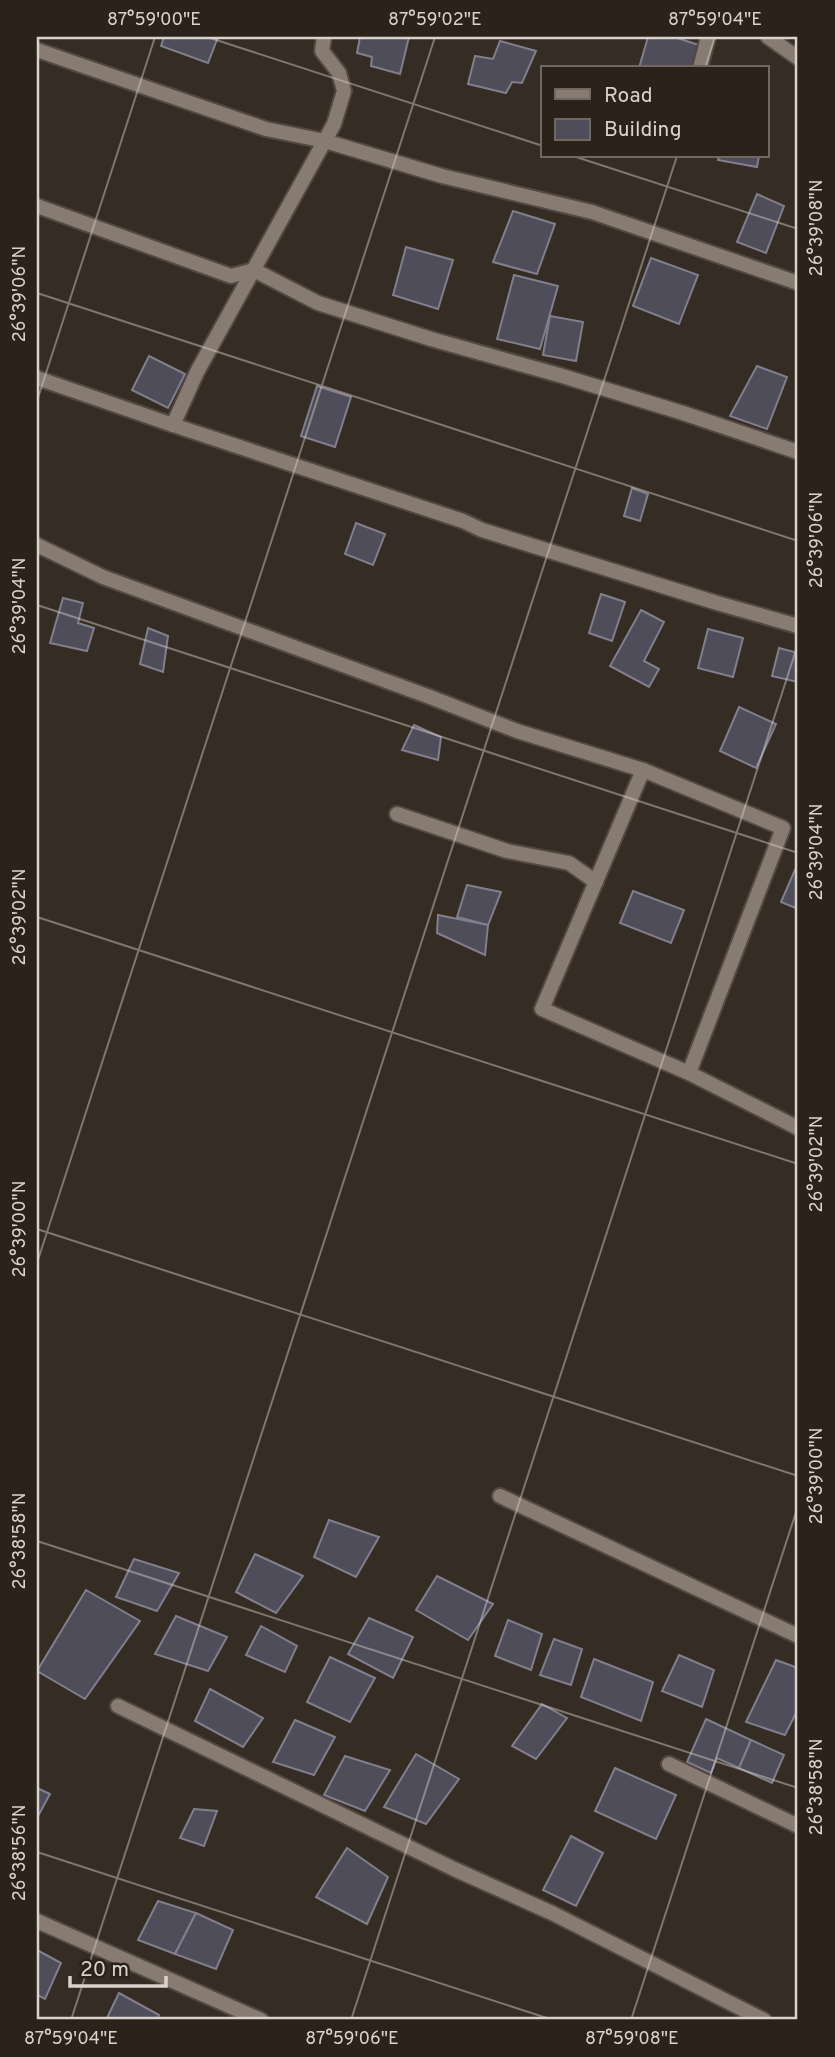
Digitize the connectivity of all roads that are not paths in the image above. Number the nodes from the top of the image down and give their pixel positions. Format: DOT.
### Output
graph roads {
  1 [pos="324,37"];
  2 [pos="708,37"];
  3 [pos="768,37"];
  4 [pos="37,50"];
  5 [pos="798,58"];
  6 [pos="701,66"];
  7 [pos="325,141"];
  8 [pos="37,206"];
  9 [pos="254,271"];
  10 [pos="798,283"];
  11 [pos="37,378"];
  12 [pos="173,425"];
  13 [pos="798,452"];
  14 [pos="37,545"];
  15 [pos="798,626"];
  16 [pos="643,770"];
  17 [pos="397,814"];
  18 [pos="596,882"];
  19 [pos="689,1073"];
  20 [pos="798,1128"];
  21 [pos="500,1496"];
  22 [pos="798,1636"];
  23 [pos="118,1706"];
  24 [pos="669,1764"];
  25 [pos="798,1826"];
  26 [pos="37,1921"];
  27 [pos="261,2020"];
  28 [pos="764,2020"];
  1 -- 7 [label="street"];
  2 -- 6 [label="street"];
  3 -- 5 [label="street"];
  4 -- 7 [label="street"];
  7 -- 9 [label="street"];
  7 -- 10 [label="street"];
  8 -- 9 [label="street"];
  9 -- 12 [label="street"];
  9 -- 13 [label="street"];
  11 -- 12 [label="street"];
  12 -- 15 [label="street"];
  14 -- 16 [label="street"];
  16 -- 18 [label="street"];
  16 -- 19 [label="street"];
  17 -- 18 [label="street"];
  18 -- 19 [label="street"];
  19 -- 20 [label="street"];
  21 -- 22 [label="street"];
  23 -- 28 [label="street"];
  24 -- 25 [label="street"];
  26 -- 27 [label="street"];
}
